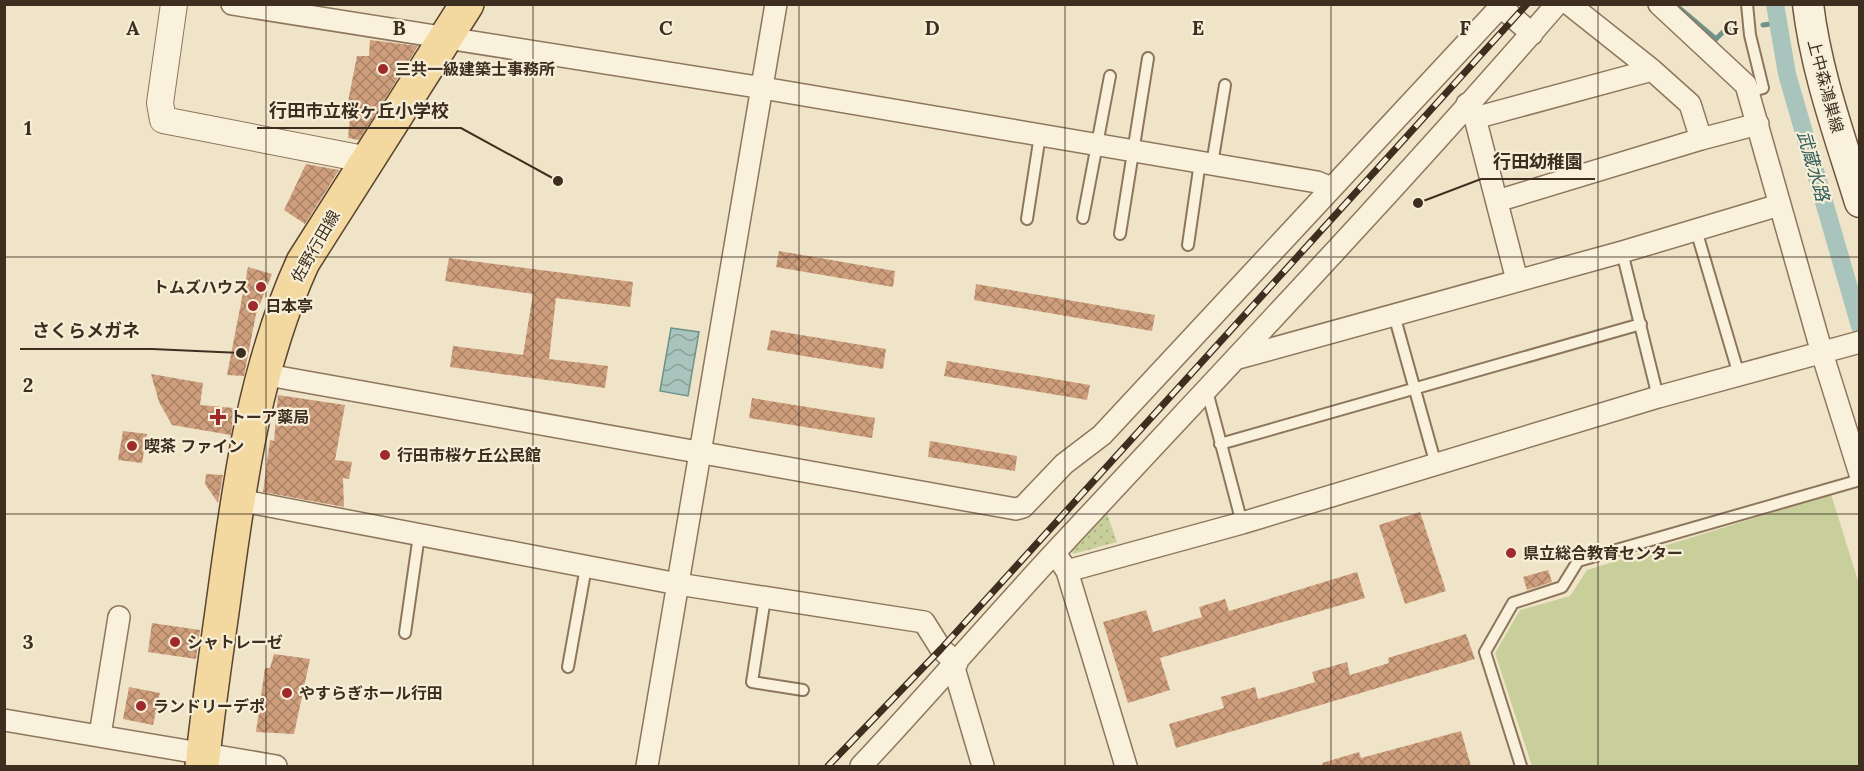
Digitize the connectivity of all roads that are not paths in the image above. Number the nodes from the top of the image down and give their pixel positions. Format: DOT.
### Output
graph roads {
  1 [pos="174,4"];
  2 [pos="232,4"];
  3 [pos="467,4"];
  4 [pos="776,4"];
  5 [pos="1557,4"];
  6 [pos="1569,4"];
  7 [pos="1659,4"];
  8 [pos="1747,4"];
  9 [pos="1808,4"];
  10 [pos="1501,5"];
  11 [pos="1532,34"];
  12 [pos="446,38"];
  13 [pos="1148,58"];
  14 [pos="1652,70"];
  15 [pos="1110,76"];
  16 [pos="1225,85"];
  17 [pos="763,88"];
  18 [pos="1749,92"];
  19 [pos="1471,111"];
  20 [pos="1758,124"];
  21 [pos="1040,135"];
  22 [pos="1701,139"];
  23 [pos="1096,144"];
  24 [pos="1134,151"];
  25 [pos="369,160"];
  26 [pos="1206,164"];
  27 [pos="1331,188"];
  28 [pos="1497,201"];
  29 [pos="1860,202"];
  30 [pos="1779,205"];
  31 [pos="1083,218"];
  32 [pos="1027,219"];
  33 [pos="1696,230"];
  34 [pos="1120,234"];
  35 [pos="1188,245"];
  36 [pos="1622,252"];
  37 [pos="1517,280"];
  38 [pos="1394,315"];
  39 [pos="1641,324"];
  40 [pos="1853,344"];
  41 [pos="1822,353"];
  42 [pos="1235,359"];
  43 [pos="262,374"];
  44 [pos="1739,375"];
  45 [pos="1414,387"];
  46 [pos="1207,391"];
  47 [pos="1658,397"];
  48 [pos="1220,444"];
  49 [pos="699,451"];
  50 [pos="1436,465"];
  51 [pos="1860,474"];
  52 [pos="1860,480"];
  53 [pos="238,500"];
  54 [pos="1242,523"];
  55 [pos="419,535"];
  56 [pos="1055,552"];
  57 [pos="586,567"];
  58 [pos="1067,571"];
  59 [pos="678,584"];
  60 [pos="765,598"];
  61 [pos="119,617"];
  62 [pos="405,633"];
  63 [pos="955,665"];
  64 [pos="568,667"];
  65 [pos="803,690"];
  66 [pos="4,720"];
  67 [pos="100,735"];
  68 [pos="202,759"];
  69 [pos="276,766"];
  70 [pos="647,766"];
  71 [pos="861,766"];
  72 [pos="983,766"];
  73 [pos="1125,766"];
  74 [pos="1521,766"];
  1 -- 25 [label="street"];
  2 -- 12 [label="street"];
  3 -- 12 [label="main road, 佐野行田線"];
  4 -- 17 [label="street"];
  5 -- 11 [label="street"];
  6 -- 14 [label="street"];
  7 -- 18 [label="street"];
  8 -- 18 [label="lane"];
  9 -- 29 [label="main road, 上中森鴻巣線"];
  10 -- 11 [label="street"];
  10 -- 27 [label="street"];
  11 -- 19 [label="street"];
  12 -- 17 [label="street"];
  12 -- 25 [label="main road, 佐野行田線"];
  13 -- 24 [label="lane"];
  14 -- 19 [label="street"];
  14 -- 22 [label="street"];
  15 -- 23 [label="lane"];
  16 -- 26 [label="lane"];
  17 -- 21 [label="street"];
  17 -- 49 [label="street"];
  18 -- 20 [label="street"];
  19 -- 28 [label="street"];
  19 -- 42 [label="street"];
  20 -- 22 [label="street"];
  20 -- 30 [label="street"];
  21 -- 23 [label="street"];
  21 -- 32 [label="lane"];
  22 -- 28 [label="street"];
  23 -- 24 [label="street"];
  23 -- 31 [label="lane"];
  24 -- 26 [label="street"];
  24 -- 34 [label="lane"];
  25 -- 43 [label="main road, 佐野行田線"];
  26 -- 27 [label="street"];
  26 -- 35 [label="lane"];
  27 -- 49 [label="street"];
  28 -- 37 [label="street"];
  30 -- 33 [label="street"];
  30 -- 41 [label="street"];
  33 -- 36 [label="street"];
  33 -- 44 [label="lane"];
  36 -- 37 [label="street"];
  36 -- 39 [label="lane"];
  37 -- 38 [label="street"];
  38 -- 42 [label="street"];
  38 -- 45 [label="lane"];
  39 -- 45 [label="lane"];
  39 -- 47 [label="lane"];
  40 -- 41 [label="street"];
  41 -- 44 [label="street"];
  41 -- 51 [label="street"];
  42 -- 46 [label="street"];
  43 -- 49 [label="street"];
  43 -- 53 [label="main road, 佐野行田線"];
  44 -- 47 [label="street"];
  45 -- 48 [label="lane"];
  45 -- 50 [label="lane"];
  46 -- 48 [label="lane"];
  46 -- 56 [label="street"];
  47 -- 50 [label="street"];
  48 -- 54 [label="lane"];
  49 -- 59 [label="street"];
  50 -- 54 [label="street"];
  52 -- 74 [label="lane"];
  53 -- 55 [label="street"];
  53 -- 68 [label="main road, 佐野行田線"];
  54 -- 58 [label="street"];
  55 -- 57 [label="street"];
  55 -- 62 [label="lane"];
  56 -- 58 [label="street"];
  56 -- 63 [label="street"];
  57 -- 59 [label="street"];
  57 -- 64 [label="lane"];
  58 -- 73 [label="street"];
  59 -- 60 [label="street"];
  59 -- 70 [label="street"];
  60 -- 63 [label="street"];
  60 -- 65 [label="lane"];
  61 -- 67 [label="street"];
  63 -- 71 [label="street"];
  63 -- 72 [label="street"];
  66 -- 67 [label="street"];
  67 -- 68 [label="street"];
  68 -- 69 [label="street"];
}
